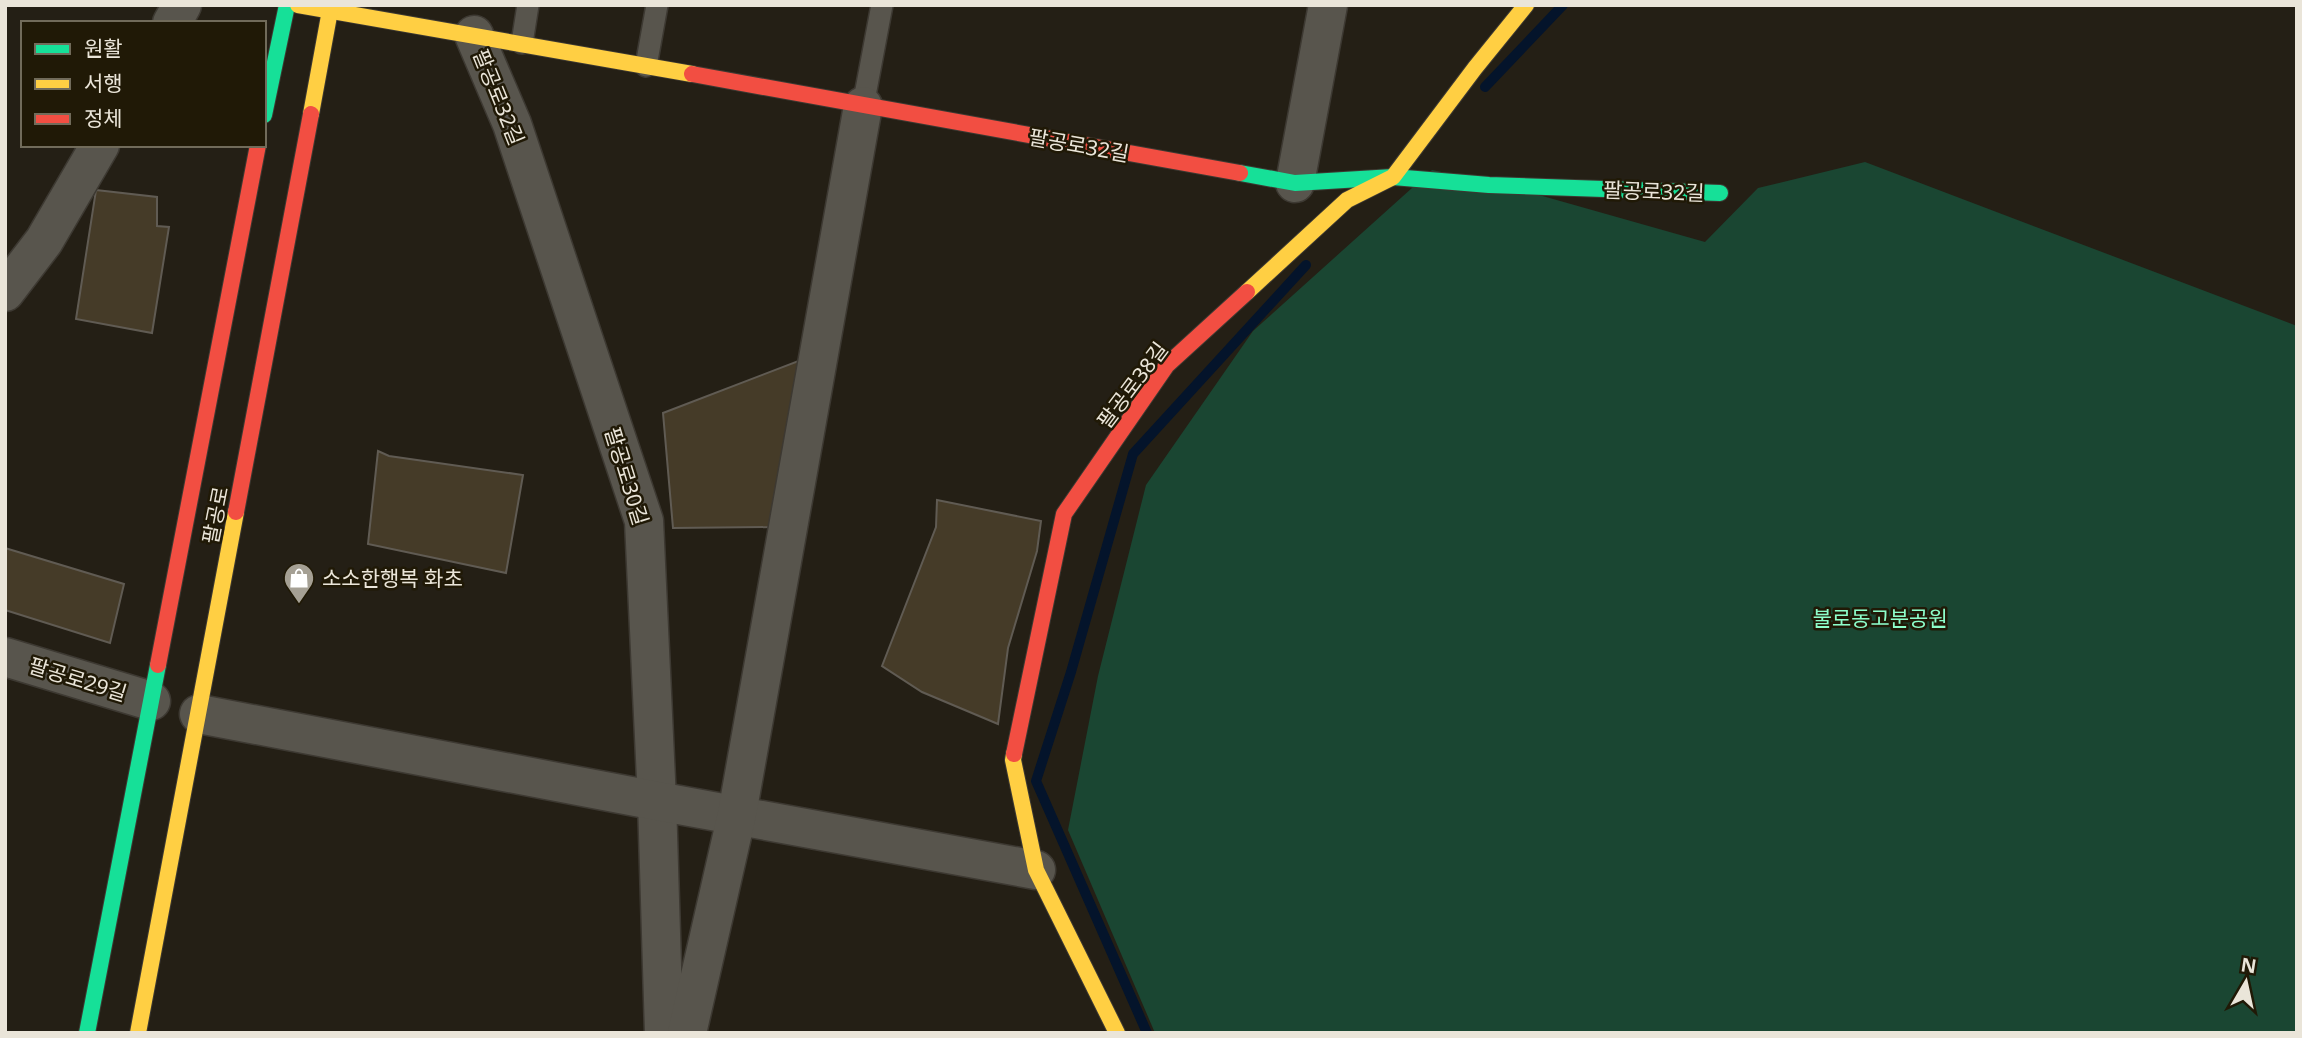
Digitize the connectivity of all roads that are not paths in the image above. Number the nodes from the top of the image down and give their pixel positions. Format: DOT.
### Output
graph roads {
  1 [pos="182,5"];
  2 [pos="287,5"];
  3 [pos="298,5"];
  4 [pos="528,5"];
  5 [pos="657,5"];
  6 [pos="882,5"];
  7 [pos="1328,5"];
  8 [pos="1527,5"];
  9 [pos="331,7"];
  10 [pos="173,21"];
  11 [pos="470,25"];
  12 [pos="522,43"];
  13 [pos="646,66"];
  14 [pos="266,105"];
  15 [pos="863,106"];
  16 [pos="99,147"];
  17 [pos="258,147"];
  18 [pos="1393,177"];
  19 [pos="1295,183"];
  20 [pos="1720,193"];
  21 [pos="539,205"];
  22 [pos="5,292"];
  23 [pos="5,657"];
  24 [pos="151,701"];
  25 [pos="199,714"];
  26 [pos="657,801"];
  27 [pos="737,814"];
  28 [pos="1036,870"];
  29 [pos="87,1033"];
  30 [pos="138,1033"];
  31 [pos="664,1033"];
  32 [pos="687,1033"];
  33 [pos="1117,1033"];
  1 -- 10 [label="street"];
  2 -- 14 [label="street"];
  3 -- 9 [label="street"];
  4 -- 12 [label="lane, 팔공로32길"];
  5 -- 13 [label="lane"];
  6 -- 15 [label="lane"];
  7 -- 19 [label="street"];
  8 -- 18 [label="street, 팔공로38길"];
  9 -- 11 [label="street"];
  9 -- 25 [label="street, 팔공로"];
  11 -- 12 [label="street, 팔공로32길"];
  11 -- 21 [label="street, 팔공로32길"];
  12 -- 13 [label="street, 팔공로32길"];
  13 -- 15 [label="street, 팔공로32길"];
  15 -- 19 [label="street, 팔공로32길"];
  15 -- 27 [label="street"];
  16 -- 22 [label="street"];
  17 -- 24 [label="street, 팔공로"];
  18 -- 19 [label="street, 팔공로32길"];
  18 -- 20 [label="street, 팔공로32길"];
  18 -- 28 [label="street, 팔공로38길"];
  21 -- 26 [label="street, 팔공로30길"];
  23 -- 24 [label="street, 팔공로29길"];
  24 -- 29 [label="street, 팔공로"];
  25 -- 26 [label="street"];
  25 -- 30 [label="street, 팔공로"];
  26 -- 27 [label="street"];
  26 -- 31 [label="street, 팔공로30길"];
  27 -- 28 [label="street"];
  27 -- 32 [label="street"];
  28 -- 33 [label="street, 팔공로38길"];
}
